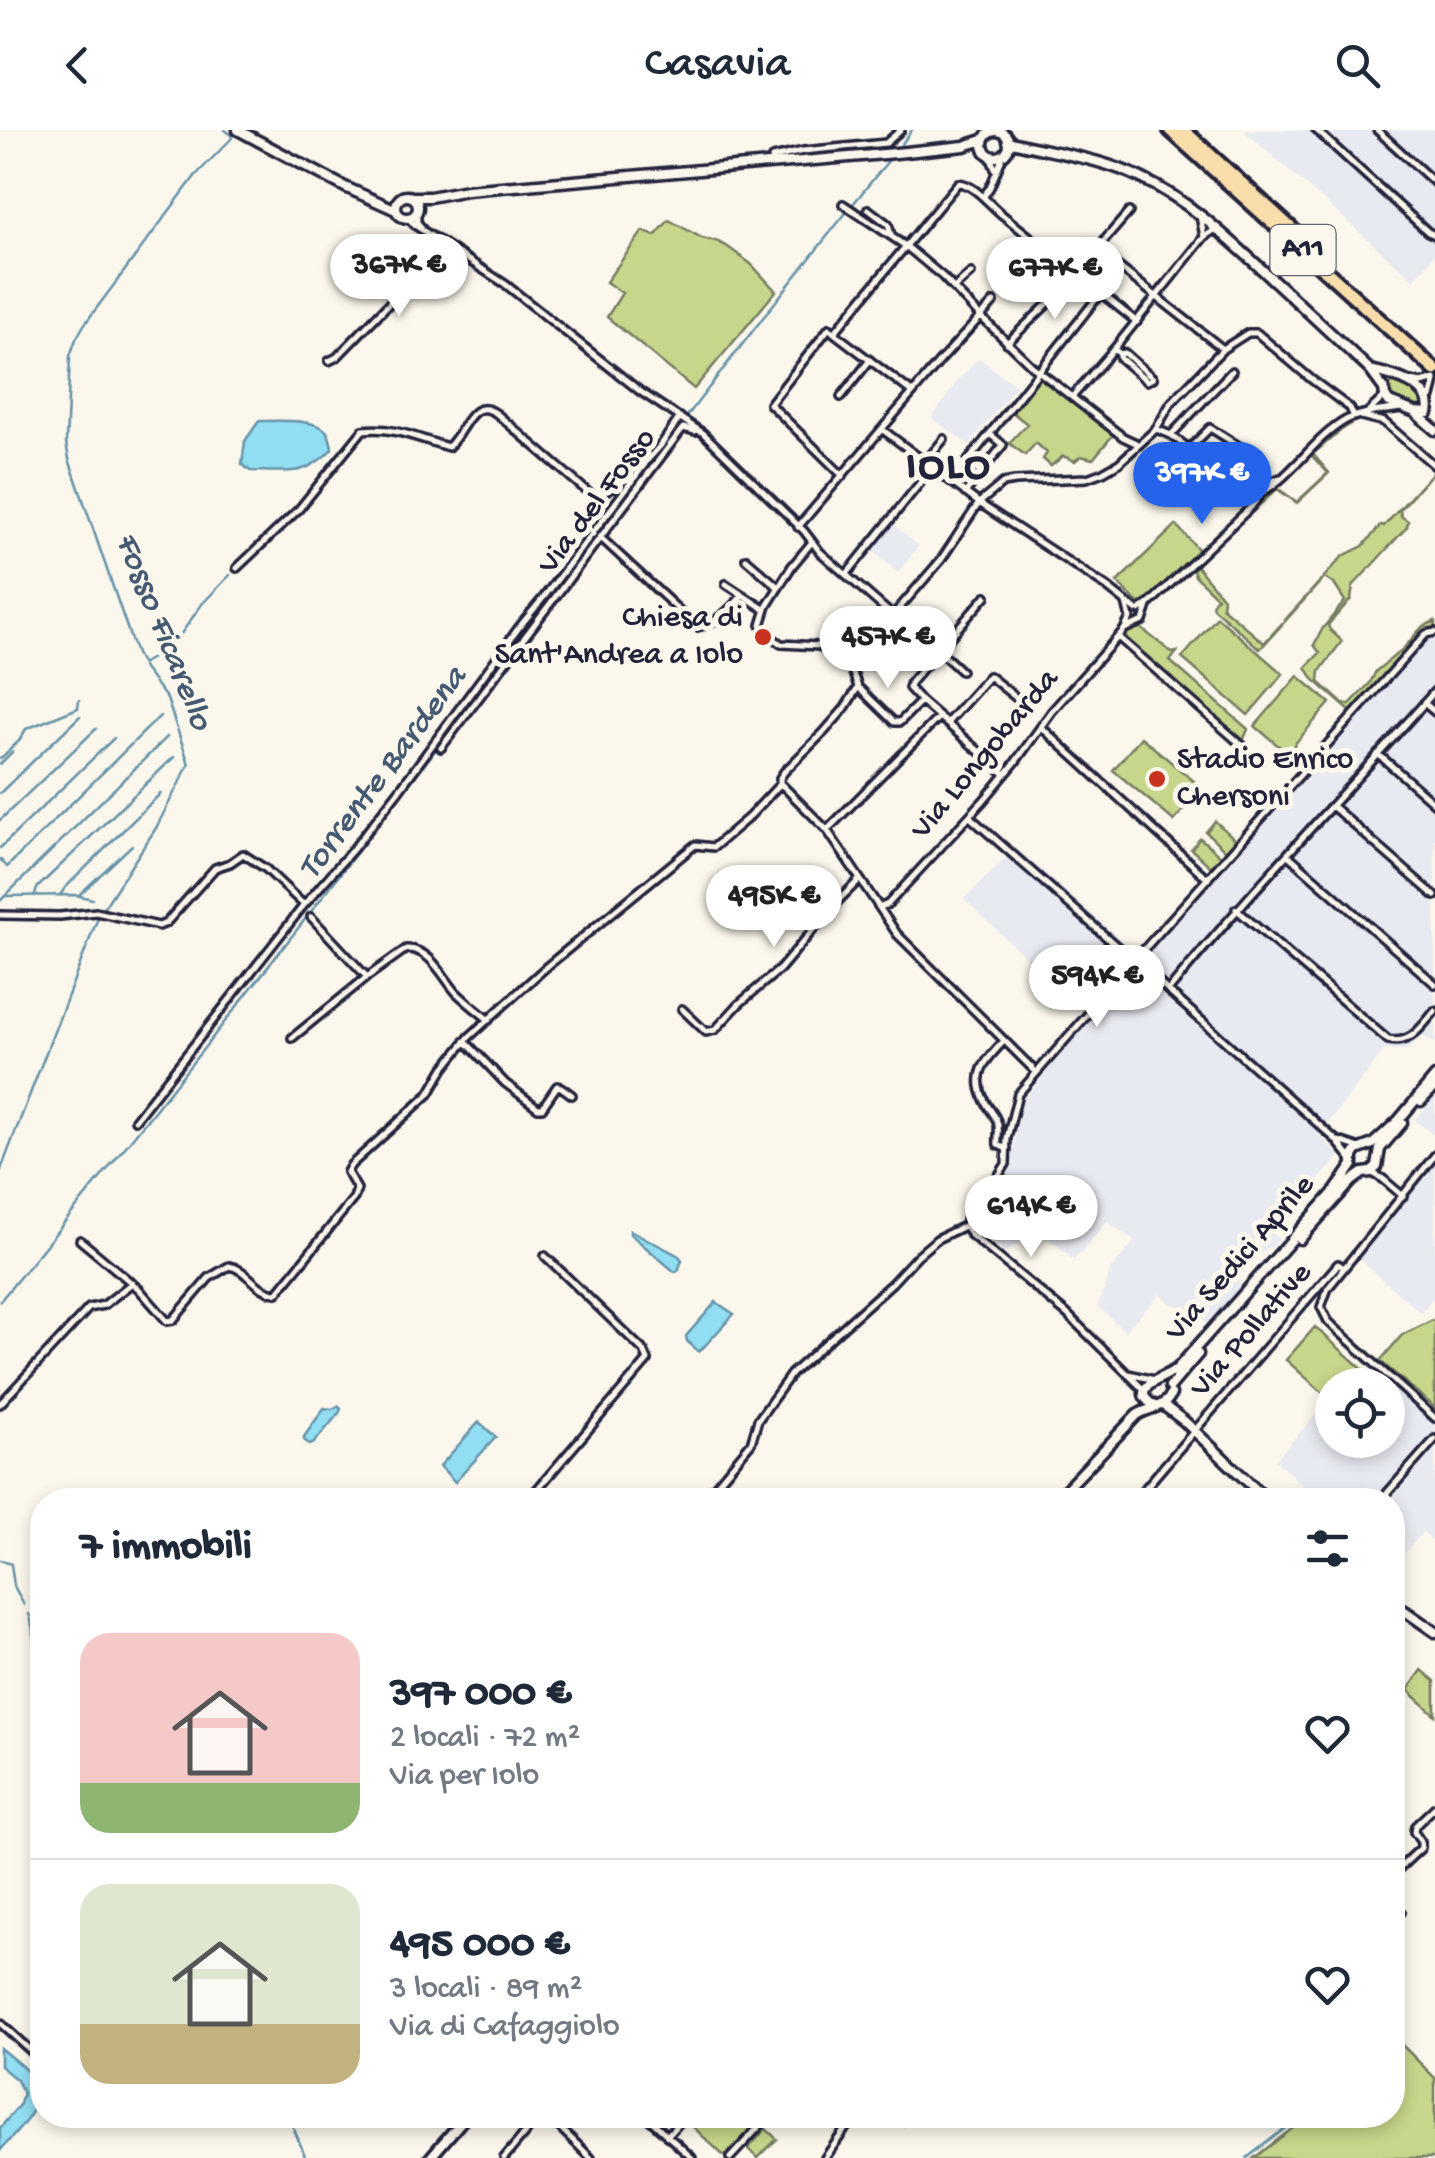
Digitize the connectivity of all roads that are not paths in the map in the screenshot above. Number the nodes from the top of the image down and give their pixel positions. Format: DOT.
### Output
graph roads {
  1 [pos="238,130"];
  2 [pos="901,130"];
  3 [pos="1170,130"];
  4 [pos="1183,130"];
  5 [pos="1316,130"];
  6 [pos="1378,130"];
  7 [pos="1000,131"];
  8 [pos="987,142"];
  9 [pos="1007,148"];
  10 [pos="772,158"];
  11 [pos="996,172"];
  12 [pos="1435,183"];
  13 [pos="360,192"];
  14 [pos="413,197"];
  15 [pos="430,197"];
  16 [pos="983,197"];
  17 [pos="399,198"];
  18 [pos="843,204"];
  19 [pos="868,208"];
  20 [pos="396,210"];
  21 [pos="418,210"];
  22 [pos="1129,212"];
  23 [pos="1199,214"];
  24 [pos="408,218"];
  25 [pos="1213,226"];
  26 [pos="426,232"];
  27 [pos="1435,235"];
  28 [pos="891,236"];
  29 [pos="1204,237"];
  30 [pos="1228,238"];
  31 [pos="445,246"];
  32 [pos="907,248"];
  33 [pos="1096,248"];
  34 [pos="971,273"];
  35 [pos="1075,273"];
  36 [pos="954,288"];
  37 [pos="1101,293"];
  38 [pos="1157,295"];
  39 [pos="994,302"];
  40 [pos="980,316"];
  41 [pos="1137,322"];
  42 [pos="834,333"];
  43 [pos="1007,343"];
  44 [pos="1223,349"];
  45 [pos="1117,352"];
  46 [pos="870,360"];
  47 [pos="1435,360"];
  48 [pos="329,361"];
  49 [pos="1135,366"];
  50 [pos="1370,370"];
  51 [pos="1435,370"];
  52 [pos="1039,371"];
  53 [pos="1232,371"];
  54 [pos="1402,376"];
  55 [pos="1435,380"];
  56 [pos="1411,381"];
  57 [pos="913,393"];
  58 [pos="1384,393"];
  59 [pos="841,397"];
  60 [pos="1072,397"];
  61 [pos="1433,404"];
  62 [pos="1403,408"];
  63 [pos="1389,410"];
  64 [pos="1414,412"];
  65 [pos="1366,414"];
  66 [pos="680,416"];
  67 [pos="1356,416"];
  68 [pos="1384,422"];
  69 [pos="686,425"];
  70 [pos="1156,429"];
  71 [pos="882,430"];
  72 [pos="1435,430"];
  73 [pos="990,434"];
  74 [pos="1172,435"];
  75 [pos="944,439"];
  76 [pos="1139,444"];
  77 [pos="1242,448"];
  78 [pos="1189,449"];
  79 [pos="925,462"];
  80 [pos="645,464"];
  81 [pos="1435,466"];
  82 [pos="932,468"];
  83 [pos="980,473"];
  84 [pos="843,476"];
  85 [pos="1259,490"];
  86 [pos="965,493"];
  87 [pos="596,499"];
  88 [pos="979,503"];
  89 [pos="798,526"];
  90 [pos="593,534"];
  91 [pos="601,538"];
  92 [pos="812,542"];
  93 [pos="746,558"];
  94 [pos="237,568"];
  95 [pos="846,576"];
  96 [pos="726,584"];
  97 [pos="778,587"];
  98 [pos="743,595"];
  99 [pos="986,596"];
  100 [pos="764,609"];
  101 [pos="895,614"];
  102 [pos="1136,614"];
  103 [pos="1136,624"];
  104 [pos="1124,630"];
  105 [pos="1435,632"];
  106 [pos="1118,637"];
  107 [pos="938,651"];
  108 [pos="850,665"];
  109 [pos="961,671"];
  110 [pos="858,687"];
  111 [pos="1435,691"];
  112 [pos="1020,700"];
  113 [pos="921,701"];
  114 [pos="1424,703"];
  115 [pos="1435,712"];
  116 [pos="939,717"];
  117 [pos="947,724"];
  118 [pos="1041,727"];
  119 [pos="1242,746"];
  120 [pos="441,748"];
  121 [pos="1378,754"];
  122 [pos="1005,774"];
  123 [pos="780,784"];
  124 [pos="1435,804"];
  125 [pos="1332,806"];
  126 [pos="969,816"];
  127 [pos="828,830"];
  128 [pos="1288,856"];
  129 [pos="860,879"];
  130 [pos="1208,879"];
  131 [pos="1435,896"];
  132 [pos="304,905"];
  133 [pos="881,907"];
  134 [pos="1236,908"];
  135 [pos="0,915"];
  136 [pos="311,918"];
  137 [pos="1133,962"];
  138 [pos="367,978"];
  139 [pos="1435,984"];
  140 [pos="1168,991"];
  141 [pos="682,1008"];
  142 [pos="1435,1011"];
  143 [pos="489,1020"];
  144 [pos="292,1038"];
  145 [pos="465,1041"];
  146 [pos="1004,1042"];
  147 [pos="1036,1072"];
  148 [pos="1435,1077"];
  149 [pos="1435,1086"];
  150 [pos="572,1095"];
  151 [pos="135,1120"];
  152 [pos="1334,1140"];
  153 [pos="1363,1147"];
  154 [pos="1007,1149"];
  155 [pos="1378,1154"];
  156 [pos="1435,1156"];
  157 [pos="1353,1163"];
  158 [pos="1370,1171"];
  159 [pos="1403,1196"];
  160 [pos="965,1225"];
  161 [pos="80,1240"];
  162 [pos="545,1256"];
  163 [pos="1344,1268"];
  164 [pos="132,1283"];
  165 [pos="1126,1373"];
  166 [pos="1158,1380"];
  167 [pos="1171,1391"];
  168 [pos="1145,1394"];
  169 [pos="0,1404"];
  170 [pos="1159,1406"];
  171 [pos="1137,1415"];
  172 [pos="1433,1415"];
  173 [pos="1184,1421"];
  174 [pos="1194,1432"];
  175 [pos="1435,1440"];
  176 [pos="538,1488"];
  177 [pos="714,1488"];
  178 [pos="1067,1488"];
  179 [pos="1145,1488"];
  180 [pos="1254,1488"];
  181 [pos="1392,1488"];
  182 [pos="1405,1611"];
  183 [pos="1435,1632"];
  184 [pos="1435,1807"];
  185 [pos="1405,1863"];
  186 [pos="0,2023"];
  187 [pos="30,2050"];
  188 [pos="456,2128"];
  189 [pos="532,2128"];
  190 [pos="558,2128"];
  191 [pos="659,2128"];
  192 [pos="674,2128"];
  193 [pos="758,2128"];
  194 [pos="845,2128"];
  195 [pos="667,2136"];
  196 [pos="430,2158"];
  197 [pos="504,2158"];
  198 [pos="591,2158"];
  199 [pos="692,2158"];
  200 [pos="730,2158"];
  201 [pos="825,2158"];
  1 -- 13 [label="street"];
  2 -- 10 [label="street"];
  3 -- 51 [label="highway, A11"];
  4 -- 47 [label="highway, A11"];
  5 -- 27 [label="street"];
  6 -- 12 [label="street"];
  7 -- 8 [label="street"];
  7 -- 9 [label="street"];
  8 -- 9 [label="street"];
  8 -- 11 [label="street"];
  8 -- 15 [label="street"];
  9 -- 11 [label="street"];
  9 -- 23 [label="street"];
  11 -- 16 [label="street"];
  13 -- 17 [label="street"];
  13 -- 20 [label="street"];
  14 -- 15 [label="street"];
  14 -- 17 [label="street"];
  14 -- 21 [label="street"];
  15 -- 21 [label="street"];
  16 -- 32 [label="street"];
  16 -- 35 [label="street"];
  17 -- 20 [label="street"];
  18 -- 28 [label="street"];
  19 -- 28 [label="street"];
  20 -- 24 [label="street"];
  21 -- 24 [label="street"];
  21 -- 26 [label="street"];
  22 -- 33 [label="street"];
  23 -- 25 [label="street"];
  23 -- 29 [label="street"];
  24 -- 26 [label="street"];
  25 -- 29 [label="street"];
  25 -- 30 [label="street"];
  26 -- 31 [label="street"];
  28 -- 32 [label="street"];
  29 -- 30 [label="street"];
  29 -- 38 [label="street"];
  30 -- 50 [label="street"];
  31 -- 48 [label="street"];
  31 -- 66 [label="street"];
  32 -- 36 [label="street"];
  32 -- 42 [label="street"];
  33 -- 35 [label="street"];
  33 -- 38 [label="street"];
  34 -- 36 [label="street"];
  35 -- 37 [label="street"];
  35 -- 43 [label="street"];
  36 -- 40 [label="street"];
  37 -- 41 [label="street"];
  37 -- 52 [label="street"];
  38 -- 41 [label="street"];
  38 -- 44 [label="street"];
  39 -- 40 [label="street"];
  40 -- 43 [label="street"];
  40 -- 57 [label="street"];
  41 -- 45 [label="street"];
  42 -- 46 [label="street"];
  42 -- 84 [label="street"];
  43 -- 52 [label="street"];
  44 -- 67 [label="street"];
  44 -- 70 [label="street"];
  45 -- 49 [label="street"];
  45 -- 60 [label="street"];
  46 -- 57 [label="street"];
  46 -- 59 [label="street"];
  50 -- 54 [label="street"];
  50 -- 58 [label="street"];
  52 -- 60 [label="street"];
  52 -- 73 [label="street"];
  53 -- 74 [label="street"];
  54 -- 56 [label="street"];
  54 -- 58 [label="street"];
  55 -- 56 [label="street"];
  55 -- 61 [label="street"];
  56 -- 61 [label="street"];
  57 -- 71 [label="street"];
  58 -- 62 [label="street"];
  58 -- 65 [label="street"];
  60 -- 76 [label="street"];
  61 -- 64 [label="street"];
  62 -- 63 [label="street"];
  62 -- 64 [label="street"];
  63 -- 65 [label="street"];
  63 -- 68 [label="street"];
  64 -- 72 [label="street"];
  65 -- 67 [label="street"];
  66 -- 69 [label="street"];
  66 -- 80 [label="street"];
  67 -- 68 [label="street"];
  67 -- 85 [label="street"];
  68 -- 81 [label="street"];
  69 -- 89 [label="street"];
  69 -- 91 [label="street, Via del Fosso"];
  70 -- 74 [label="street"];
  70 -- 76 [label="street"];
  71 -- 79 [label="street"];
  71 -- 84 [label="street"];
  73 -- 83 [label="street"];
  73 -- 83 [label="street"];
  74 -- 78 [label="street"];
  75 -- 79 [label="street"];
  76 -- 88 [label="street"];
  77 -- 78 [label="street"];
  78 -- 85 [label="street"];
  79 -- 82 [label="street"];
  80 -- 87 [label="street"];
  80 -- 90 [label="street"];
  82 -- 86 [label="street"];
  82 -- 95 [label="street"];
  83 -- 86 [label="street"];
  84 -- 89 [label="street"];
  85 -- 102 [label="street"];
  86 -- 88 [label="street"];
  87 -- 90 [label="street"];
  87 -- 94 [label="street"];
  88 -- 101 [label="street"];
  88 -- 102 [label="street"];
  89 -- 92 [label="street"];
  90 -- 132 [label="street"];
  91 -- 98 [label="street"];
  91 -- 120 [label="street, Via del Fosso"];
  92 -- 95 [label="street"];
  92 -- 97 [label="street"];
  93 -- 97 [label="street"];
  95 -- 101 [label="street"];
  96 -- 98 [label="street"];
  97 -- 100 [label="street"];
  98 -- 100 [label="street"];
  99 -- 107 [label="street"];
  100 -- 108 [label="street"];
  101 -- 107 [label="street"];
  101 -- 108 [label="street"];
  102 -- 103 [label="street"];
  102 -- 103 [label="street, Via Longobarda"];
  102 -- 104 [label="street, Via Longobarda"];
  103 -- 104 [label="street, Via Longobarda"];
  104 -- 106 [label="street, Via Longobarda"];
  105 -- 130 [label="street"];
  106 -- 118 [label="street, Via Longobarda"];
  106 -- 119 [label="street"];
  107 -- 109 [label="street"];
  107 -- 113 [label="street"];
  108 -- 110 [label="street"];
  110 -- 113 [label="street"];
  110 -- 123 [label="street"];
  111 -- 114 [label="street"];
  112 -- 117 [label="street"];
  113 -- 116 [label="street"];
  114 -- 115 [label="street"];
  114 -- 121 [label="street"];
  116 -- 117 [label="street"];
  116 -- 127 [label="street"];
  117 -- 122 [label="street"];
  118 -- 122 [label="street, Via Longobarda"];
  118 -- 130 [label="street"];
  121 -- 124 [label="street"];
  121 -- 125 [label="street"];
  122 -- 126 [label="street, Via Longobarda"];
  123 -- 127 [label="street"];
  123 -- 143 [label="street"];
  125 -- 128 [label="street"];
  125 -- 131 [label="street"];
  126 -- 133 [label="street, Via Longobarda"];
  126 -- 137 [label="street"];
  127 -- 129 [label="street"];
  128 -- 134 [label="street"];
  128 -- 139 [label="street"];
  129 -- 133 [label="street"];
  129 -- 141 [label="street"];
  130 -- 137 [label="street"];
  132 -- 135 [label="street"];
  132 -- 151 [label="street"];
  133 -- 146 [label="street"];
  134 -- 140 [label="street"];
  134 -- 142 [label="street"];
  136 -- 138 [label="street"];
  137 -- 140 [label="street"];
  137 -- 147 [label="street"];
  138 -- 143 [label="street"];
  138 -- 144 [label="street"];
  140 -- 152 [label="street"];
  143 -- 145 [label="street"];
  145 -- 150 [label="street"];
  145 -- 164 [label="street"];
  146 -- 147 [label="street"];
  146 -- 154 [label="street"];
  147 -- 154 [label="street"];
  148 -- 153 [label="street, Via Sedici Aprile"];
  149 -- 155 [label="street"];
  152 -- 153 [label="street"];
  152 -- 157 [label="street"];
  153 -- 155 [label="street"];
  153 -- 157 [label="street, Via Sedici Aprile"];
  154 -- 160 [label="street"];
  155 -- 158 [label="street"];
  156 -- 159 [label="street, Via Pollative"];
  157 -- 158 [label="street, Via Sedici Aprile"];
  157 -- 166 [label="street, Via Sedici Aprile"];
  158 -- 159 [label="street"];
  158 -- 167 [label="street, Via Sedici Aprile"];
  159 -- 163 [label="street, Via Pollative"];
  160 -- 165 [label="street"];
  160 -- 177 [label="street"];
  161 -- 164 [label="street"];
  162 -- 176 [label="street"];
  163 -- 172 [label="street, Via Pollative"];
  163 -- 174 [label="street, Via Pollative"];
  164 -- 169 [label="street"];
  165 -- 166 [label="street"];
  165 -- 168 [label="street"];
  166 -- 167 [label="street, Via Sedici Aprile"];
  166 -- 168 [label="street, Via Sedici Aprile"];
  167 -- 170 [label="street, Via Sedici Aprile"];
  167 -- 173 [label="street"];
  168 -- 170 [label="street"];
  168 -- 171 [label="street, Via Sedici Aprile"];
  170 -- 171 [label="street"];
  170 -- 173 [label="street"];
  171 -- 178 [label="street"];
  173 -- 174 [label="street"];
  174 -- 179 [label="street, Via Pollative"];
  174 -- 180 [label="street"];
  175 -- 181 [label="street"];
  182 -- 183 [label="street"];
  184 -- 185 [label="street"];
  186 -- 187 [label="street"];
  188 -- 196 [label="street"];
  189 -- 197 [label="street"];
  190 -- 198 [label="street"];
  191 -- 195 [label="street"];
  192 -- 195 [label="street"];
  193 -- 200 [label="street"];
  194 -- 201 [label="street"];
  195 -- 199 [label="street"];
}
